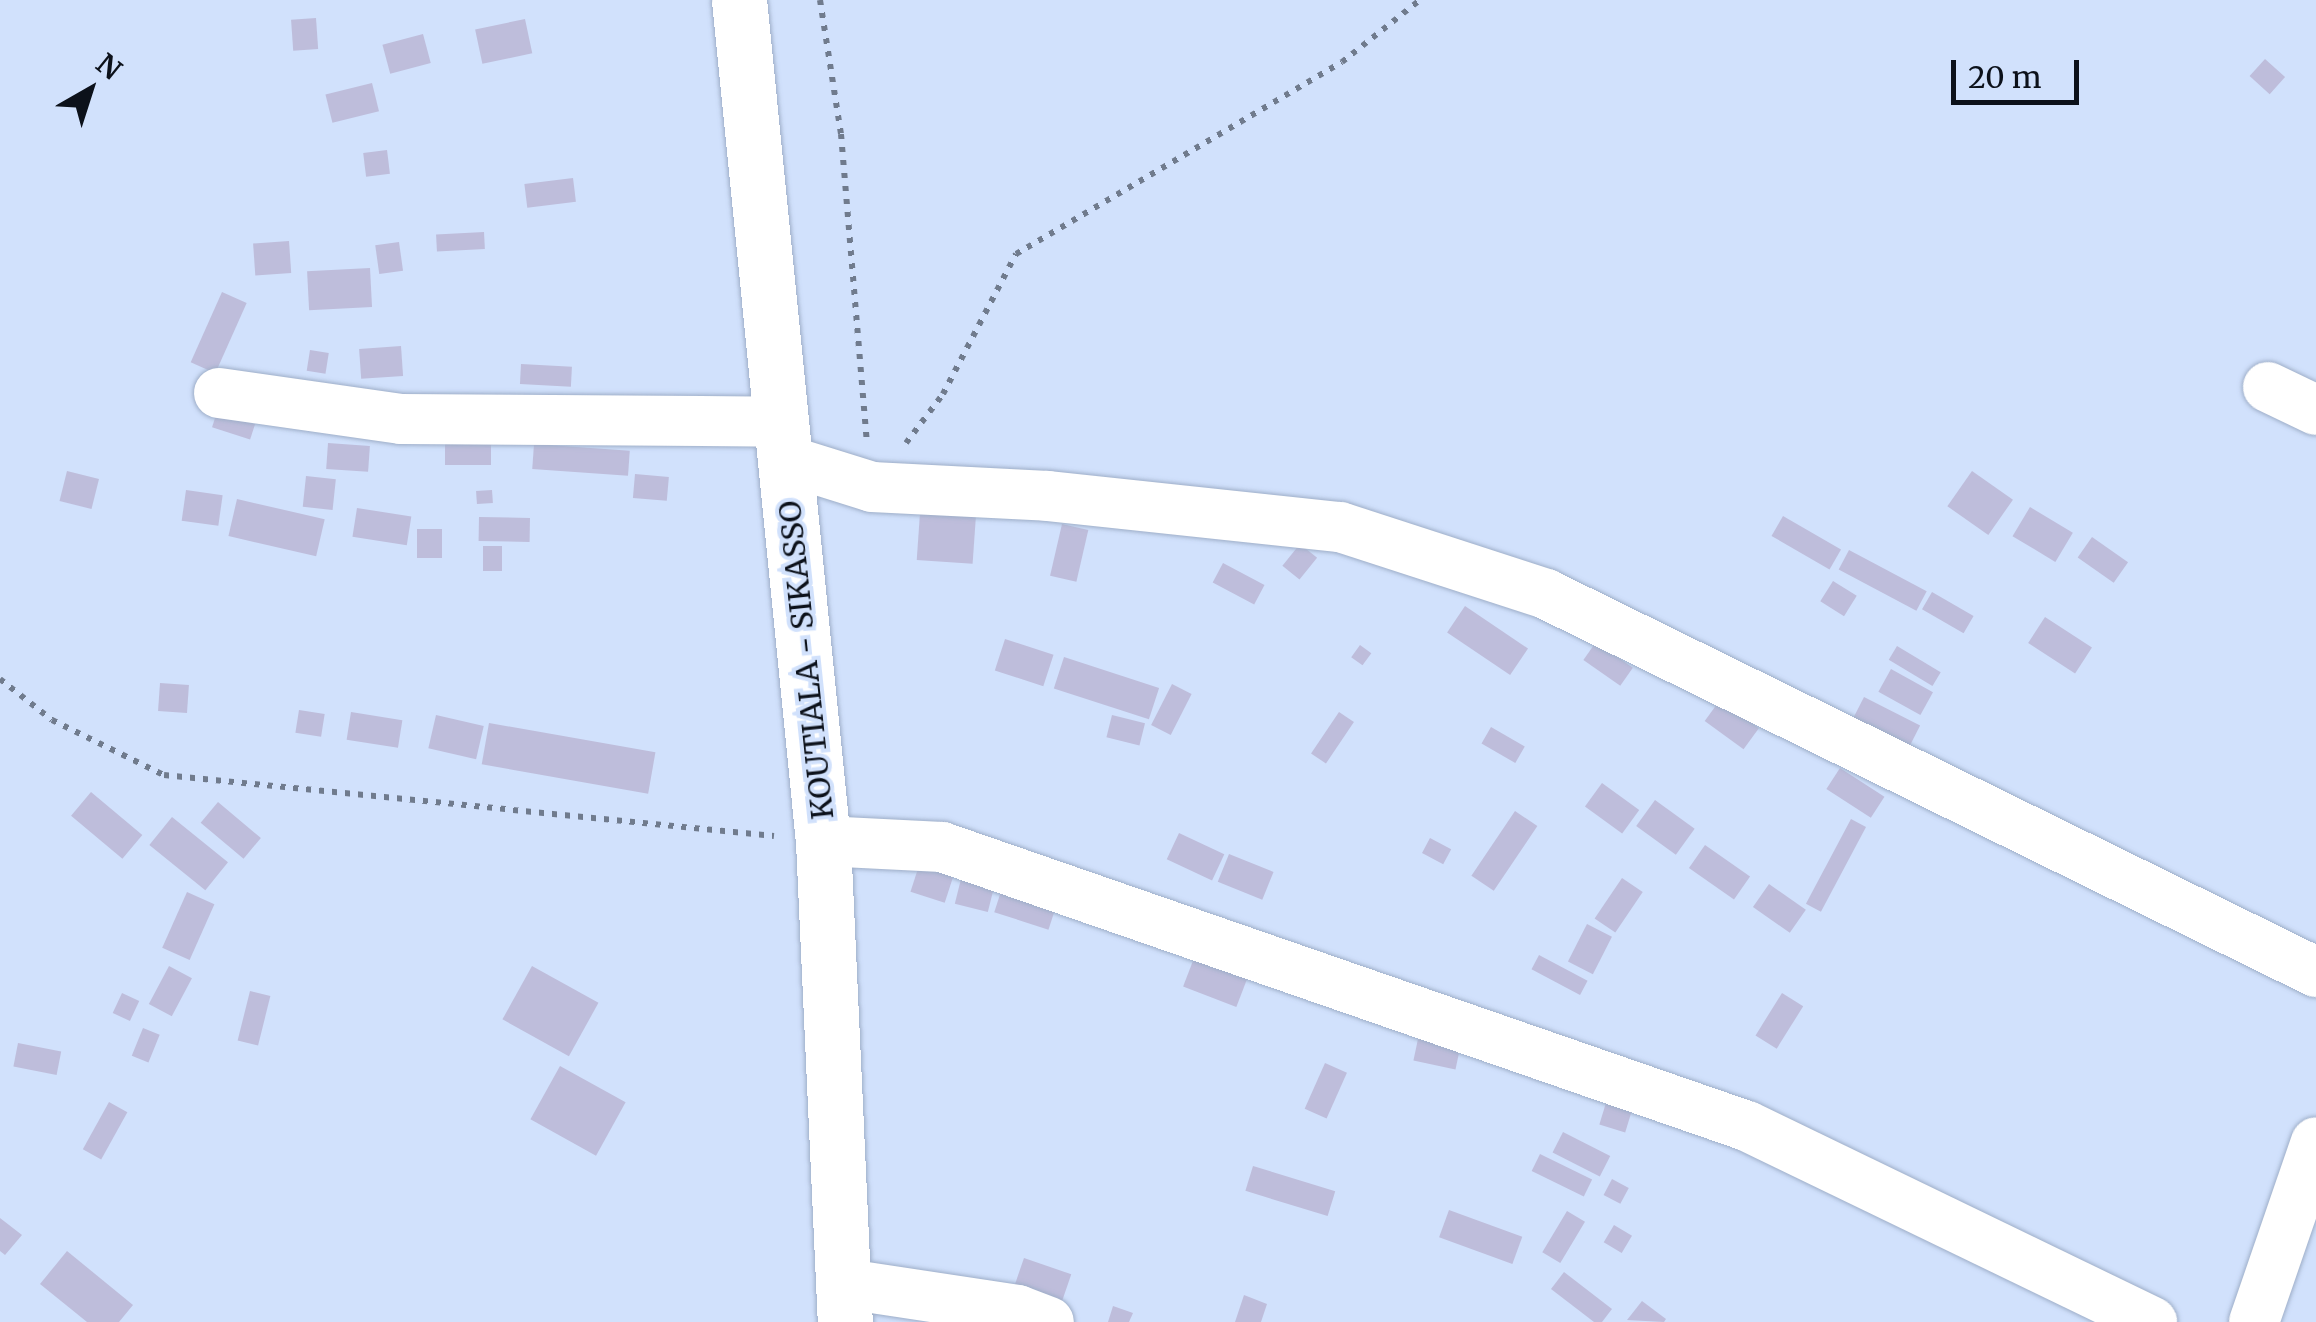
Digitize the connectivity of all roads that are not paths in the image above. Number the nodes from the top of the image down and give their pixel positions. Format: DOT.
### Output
graph roads {
  1 [pos="739,0"];
  2 [pos="2268,387"];
  3 [pos="219,393"];
  4 [pos="2316,410"];
  5 [pos="784,441"];
  6 [pos="823,841"];
  7 [pos="2316,972"];
  8 [pos="2316,1142"];
  9 [pos="845,1303"];
  10 [pos="1048,1322"];
  11 [pos="2152,1322"];
  12 [pos="2254,1322"];
  1 -- 5 [label="main road, KOUTIALA - SIKASSO"];
  2 -- 4 [label="street"];
  3 -- 5 [label="street"];
  5 -- 6 [label="main road, KOUTIALA - SIKASSO"];
  5 -- 7 [label="street"];
  6 -- 9 [label="main road, KOUTIALA - SIKASSO"];
  6 -- 11 [label="street"];
  8 -- 12 [label="street"];
  9 -- 10 [label="street"];
}
